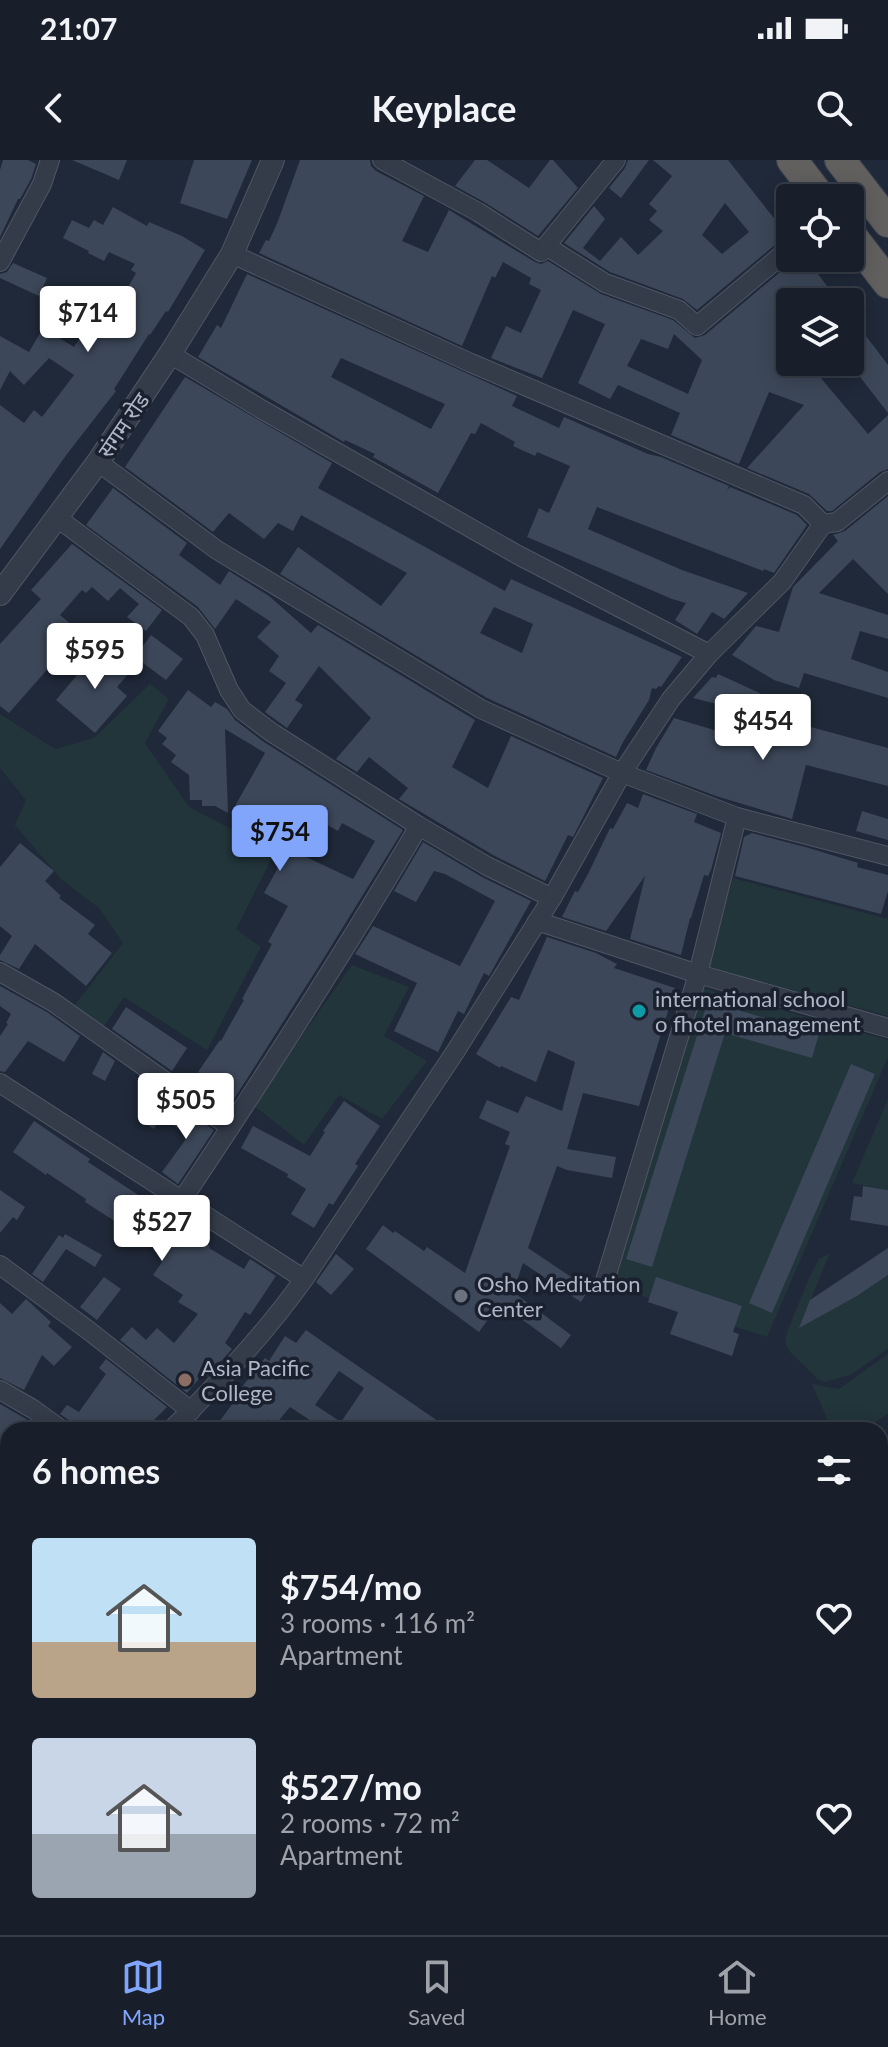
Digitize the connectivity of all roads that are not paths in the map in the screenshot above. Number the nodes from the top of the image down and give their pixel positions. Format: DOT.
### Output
graph roads {
  1 [pos="50,160"];
  2 [pos="273,160"];
  3 [pos="382,160"];
  4 [pos="616,160"];
  5 [pos="792,160"];
  6 [pos="840,160"];
  7 [pos="810,184"];
  8 [pos="888,222"];
  9 [pos="546,246"];
  10 [pos="864,252"];
  11 [pos="232,254"];
  12 [pos="776,260"];
  13 [pos="0,262"];
  14 [pos="888,283"];
  15 [pos="170,354"];
  16 [pos="98,462"];
  17 [pos="888,481"];
  18 [pos="56,517"];
  19 [pos="823,524"];
  20 [pos="0,594"];
  21 [pos="709,654"];
  22 [pos="622,773"];
  23 [pos="737,817"];
  24 [pos="419,826"];
  25 [pos="888,856"];
  26 [pos="552,898"];
  27 [pos="537,921"];
  28 [pos="0,972"];
  29 [pos="698,974"];
  30 [pos="888,1028"];
  31 [pos="0,1083"];
  32 [pos="230,1127"];
  33 [pos="182,1200"];
  34 [pos="0,1265"];
  35 [pos="304,1279"];
  36 [pos="604,1284"];
  37 [pos="0,1390"];
  38 [pos="191,1411"];
  39 [pos="51,1422"];
  40 [pos="179,1422"];
  1 -- 13 [label="street"];
  2 -- 11 [label="street, संगम रोड"];
  3 -- 9 [label="street"];
  4 -- 9 [label="street"];
  5 -- 7 [label="highway"];
  6 -- 8 [label="highway"];
  9 -- 12 [label="street"];
  10 -- 14 [label="highway"];
  11 -- 15 [label="street, संगम रोड"];
  11 -- 19 [label="street"];
  15 -- 16 [label="street, संगम रोड"];
  15 -- 21 [label="street"];
  16 -- 18 [label="street, संगम रोड"];
  16 -- 22 [label="street"];
  17 -- 19 [label="street"];
  18 -- 20 [label="street, संगम रोड"];
  18 -- 24 [label="street"];
  19 -- 21 [label="street"];
  21 -- 22 [label="street"];
  22 -- 23 [label="street"];
  22 -- 26 [label="street"];
  23 -- 25 [label="street"];
  23 -- 29 [label="street"];
  24 -- 26 [label="street"];
  24 -- 32 [label="street"];
  26 -- 27 [label="street"];
  27 -- 29 [label="street"];
  27 -- 35 [label="street"];
  28 -- 32 [label="street"];
  29 -- 30 [label="street"];
  29 -- 36 [label="street"];
  31 -- 33 [label="street"];
  32 -- 33 [label="street"];
  33 -- 35 [label="street"];
  34 -- 38 [label="street"];
  35 -- 38 [label="street"];
  37 -- 39 [label="street"];
  38 -- 40 [label="street"];
}
